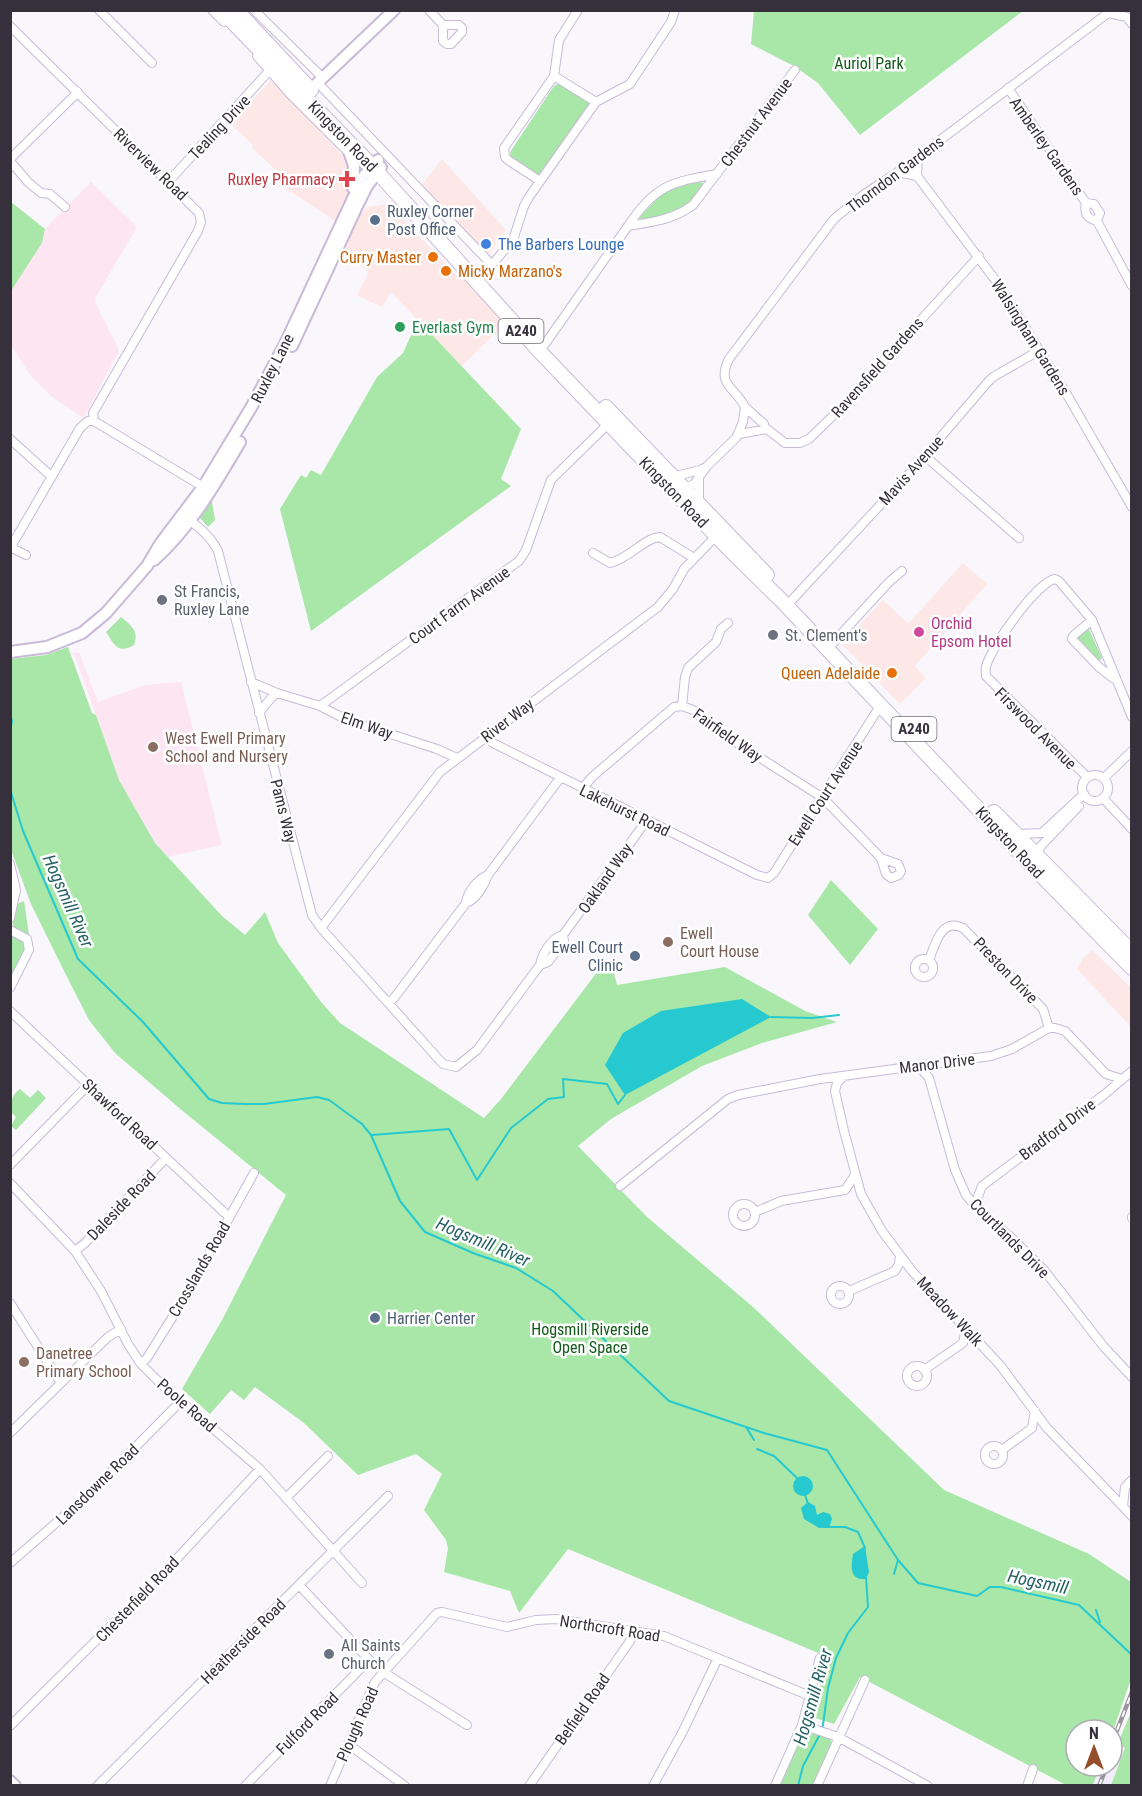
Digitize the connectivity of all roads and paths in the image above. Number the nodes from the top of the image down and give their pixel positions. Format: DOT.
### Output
graph roads {
  1 [pos="99,10"];
  2 [pos="212,10"];
  3 [pos="222,10"];
  4 [pos="236,10"];
  5 [pos="254,10"];
  6 [pos="394,10"];
  7 [pos="429,10"];
  8 [pos="578,10"];
  9 [pos="675,10"];
  10 [pos="1110,12"];
  11 [pos="1128,17"];
  12 [pos="443,25"];
  13 [pos="12,29"];
  14 [pos="152,63"];
  15 [pos="795,70"];
  16 [pos="269,71"];
  17 [pos="554,76"];
  18 [pos="317,83"];
  19 [pos="1008,88"];
  20 [pos="78,92"];
  21 [pos="596,102"];
  22 [pos="345,139"];
  23 [pos="350,154"];
  24 [pos="918,157"];
  25 [pos="10,160"];
  26 [pos="378,166"];
  27 [pos="898,172"];
  28 [pos="717,174"];
  29 [pos="917,176"];
  30 [pos="540,181"];
  31 [pos="169,182"];
  32 [pos="351,200"];
  33 [pos="1086,203"];
  34 [pos="64,207"];
  35 [pos="1097,221"];
  36 [pos="628,226"];
  37 [pos="979,256"];
  38 [pos="488,270"];
  39 [pos="1131,286"];
  40 [pos="545,344"];
  41 [pos="1040,350"];
  42 [pos="745,407"];
  43 [pos="94,421"];
  44 [pos="609,423"];
  45 [pos="765,429"];
  46 [pos="739,434"];
  47 [pos="10,439"];
  48 [pos="925,456"];
  49 [pos="696,475"];
  50 [pos="51,476"];
  51 [pos="675,486"];
  52 [pos="206,489"];
  53 [pos="699,503"];
  54 [pos="1131,507"];
  55 [pos="186,517"];
  56 [pos="716,536"];
  57 [pos="1019,538"];
  58 [pos="592,553"];
  59 [pos="26,555"];
  60 [pos="694,558"];
  61 [pos="902,571"];
  62 [pos="791,601"];
  63 [pos="1092,620"];
  64 [pos="728,623"];
  65 [pos="832,644"];
  66 [pos="10,652"];
  67 [pos="1116,680"];
  68 [pos="251,682"];
  69 [pos="277,693"];
  70 [pos="320,706"];
  71 [pos="682,706"];
  72 [pos="880,706"];
  73 [pos="259,713"];
  74 [pos="1131,717"];
  75 [pos="486,736"];
  76 [pos="1131,751"];
  77 [pos="457,758"];
  78 [pos="1087,777"];
  79 [pos="560,778"];
  80 [pos="1104,778"];
  81 [pos="583,788"];
  82 [pos="1084,794"];
  83 [pos="823,798"];
  84 [pos="1103,798"];
  85 [pos="1091,800"];
  86 [pos="646,820"];
  87 [pos="1131,829"];
  88 [pos="1016,834"];
  89 [pos="1038,857"];
  90 [pos="881,858"];
  91 [pos="10,864"];
  92 [pos="768,878"];
  93 [pos="10,918"];
  94 [pos="321,928"];
  95 [pos="10,930"];
  96 [pos="1131,952"];
  97 [pos="928,960"];
  98 [pos="1131,968"];
  99 [pos="10,988"];
  100 [pos="388,1003"];
  101 [pos="10,1011"];
  102 [pos="1048,1028"];
  103 [pos="941,1063"];
  104 [pos="915,1066"];
  105 [pos="456,1067"];
  106 [pos="1131,1071"];
  107 [pos="1106,1074"];
  108 [pos="845,1075"];
  109 [pos="929,1078"];
  110 [pos="820,1079"];
  111 [pos="1122,1079"];
  112 [pos="88,1085"];
  113 [pos="835,1091"];
  114 [pos="1105,1094"];
  115 [pos="166,1158"];
  116 [pos="10,1165"];
  117 [pos="254,1173"];
  118 [pos="855,1175"];
  119 [pos="10,1183"];
  120 [pos="961,1185"];
  121 [pos="620,1186"];
  122 [pos="982,1186"];
  123 [pos="845,1190"];
  124 [pos="861,1194"];
  125 [pos="976,1208"];
  126 [pos="755,1212"];
  127 [pos="229,1217"];
  128 [pos="75,1251"];
  129 [pos="900,1256"];
  130 [pos="895,1271"];
  131 [pos="912,1271"];
  132 [pos="849,1291"];
  133 [pos="10,1303"];
  134 [pos="966,1328"];
  135 [pos="121,1329"];
  136 [pos="979,1342"];
  137 [pos="963,1343"];
  138 [pos="141,1364"];
  139 [pos="924,1370"];
  140 [pos="1131,1377"];
  141 [pos="61,1383"];
  142 [pos="181,1401"];
  143 [pos="1035,1411"];
  144 [pos="1032,1428"];
  145 [pos="1047,1428"];
  146 [pos="10,1433"];
  147 [pos="1002,1450"];
  148 [pos="328,1456"];
  149 [pos="260,1469"];
  150 [pos="1131,1480"];
  151 [pos="1125,1487"];
  152 [pos="1107,1490"];
  153 [pos="388,1496"];
  154 [pos="286,1498"];
  155 [pos="1123,1506"];
  156 [pos="1131,1516"];
  157 [pos="333,1551"];
  158 [pos="10,1563"];
  159 [pos="362,1583"];
  160 [pos="299,1585"];
  161 [pos="437,1613"];
  162 [pos="634,1632"];
  163 [pos="718,1658"];
  164 [pos="820,1658"];
  165 [pos="383,1672"];
  166 [pos="865,1680"];
  167 [pos="810,1696"];
  168 [pos="467,1725"];
  169 [pos="802,1725"];
  170 [pos="10,1726"];
  171 [pos="838,1737"];
  172 [pos="348,1744"];
  173 [pos="1033,1769"];
  174 [pos="10,1781"];
  175 [pos="15,1785"];
  176 [pos="97,1785"];
  177 [pos="245,1785"];
  178 [pos="330,1785"];
  179 [pos="405,1785"];
  180 [pos="529,1785"];
  181 [pos="653,1785"];
  182 [pos="775,1785"];
  183 [pos="817,1785"];
  184 [pos="925,1785"];
  185 [pos="1027,1785"];
  1 -- 14 [label="street"];
  2 -- 16 [label="street, Kingston Road"];
  3 -- 22 [label="highway, Kingston Road / A240"];
  4 -- 18 [label="highway, Kingston Road / A240"];
  5 -- 18 [label="street"];
  6 -- 18 [label="main road"];
  7 -- 12 [label="street"];
  8 -- 17 [label="street"];
  9 -- 21 [label="street"];
  10 -- 11 [label="street"];
  10 -- 19 [label="street, Thorndon Gardens"];
  13 -- 20 [label="street, Riverview Road"];
  15 -- 28 [label="street, Chestnut Avenue"];
  16 -- 23 [label="street, Kingston Road"];
  16 -- 31 [label="street, Tealing Drive"];
  17 -- 21 [label="street"];
  17 -- 30 [label="street"];
  18 -- 26 [label="highway, Kingston Road / A240"];
  18 -- 38 [label="street"];
  19 -- 24 [label="street, Thorndon Gardens"];
  19 -- 33 [label="street, Amberley Gardens"];
  20 -- 25 [label="street"];
  20 -- 31 [label="street, Riverview Road"];
  21 -- 30 [label="street"];
  22 -- 23 [label="main road"];
  22 -- 26 [label="highway, Kingston Road / A240"];
  23 -- 32 [label="main road"];
  24 -- 27 [label="street, Thorndon Gardens"];
  24 -- 29 [label="street"];
  25 -- 34 [label="street"];
  26 -- 32 [label="main road, Ruxley Lane"];
  26 -- 38 [label="highway, Kingston Road / A240"];
  26 -- 44 [label="highway, Kingston Road / A240"];
  26 -- 52 [label="main road, Ruxley Lane"];
  27 -- 29 [label="street"];
  27 -- 42 [label="street, Thorndon Gardens"];
  28 -- 36 [label="street, Chestnut Avenue"];
  28 -- 36 [label="street, Chestnut Avenue"];
  29 -- 37 [label="street, Walsingham Gardens"];
  30 -- 38 [label="street"];
  31 -- 43 [label="street, Riverview Road"];
  32 -- 52 [label="main road, Ruxley Lane"];
  33 -- 35 [label="street, Amberley Gardens"];
  33 -- 35 [label="street, Amberley Gardens"];
  35 -- 39 [label="street, Amberley Gardens"];
  36 -- 40 [label="street, Chestnut Avenue"];
  37 -- 41 [label="street, Walsingham Gardens"];
  37 -- 45 [label="street, Ravensfield Gardens"];
  38 -- 40 [label="highway, Kingston Road / A240"];
  40 -- 51 [label="highway, Kingston Road / A240"];
  41 -- 48 [label="street, Mavis Avenue"];
  41 -- 54 [label="street, Walsingham Gardens"];
  42 -- 45 [label="street, Ravensfield Gardens"];
  42 -- 46 [label="street"];
  43 -- 50 [label="street, Riverview Road"];
  43 -- 52 [label="street"];
  44 -- 51 [label="highway, Kingston Road / A240"];
  44 -- 70 [label="street, Court Farm Avenue"];
  45 -- 46 [label="street"];
  46 -- 49 [label="street"];
  47 -- 50 [label="street"];
  48 -- 57 [label="street"];
  48 -- 62 [label="street, Mavis Avenue"];
  49 -- 51 [label="street"];
  49 -- 51 [label="street"];
  49 -- 53 [label="street"];
  50 -- 59 [label="street, Riverview Road"];
  51 -- 53 [label="highway, Kingston Road / A240"];
  51 -- 56 [label="highway, Kingston Road / A240"];
  52 -- 55 [label="main road, Ruxley Lane"];
  53 -- 62 [label="highway, Kingston Road / A240"];
  55 -- 66 [label="main road, Ruxley Lane"];
  55 -- 68 [label="street, Pams Way"];
  56 -- 60 [label="street, River Way"];
  56 -- 72 [label="highway, Kingston Road / A240"];
  58 -- 60 [label="street"];
  60 -- 75 [label="street, River Way"];
  61 -- 65 [label="street"];
  62 -- 65 [label="highway, Kingston Road / A240"];
  63 -- 67 [label="street, Firswood Avenue"];
  63 -- 67 [label="street, Firswood Avenue"];
  63 -- 78 [label="street, Firswood Avenue"];
  64 -- 71 [label="street"];
  65 -- 88 [label="highway, Kingston Road / A240"];
  67 -- 74 [label="street, Firswood Avenue"];
  68 -- 69 [label="street, Elm Way"];
  68 -- 73 [label="street, Pams Way"];
  69 -- 70 [label="street, Elm Way"];
  69 -- 73 [label="street"];
  70 -- 77 [label="street, Elm Way"];
  71 -- 81 [label="street, Fairfield Way"];
  71 -- 83 [label="street, Fairfield Way"];
  72 -- 83 [label="street, Ewell Court Avenue"];
  72 -- 98 [label="highway, Kingston Road / A240"];
  73 -- 94 [label="street, Pams Way"];
  75 -- 77 [label="street, River Way"];
  75 -- 79 [label="street, Lakehurst Road"];
  76 -- 80 [label="street"];
  77 -- 94 [label="street, River Way"];
  78 -- 80 [label="street, Firswood Avenue"];
  78 -- 82 [label="street, Firswood Avenue"];
  79 -- 81 [label="street, Lakehurst Road"];
  79 -- 100 [label="street"];
  80 -- 84 [label="street"];
  81 -- 86 [label="street, Lakehurst Road"];
  82 -- 85 [label="street"];
  82 -- 88 [label="street"];
  83 -- 90 [label="street, Fairfield Way"];
  83 -- 92 [label="street, Ewell Court Avenue"];
  84 -- 85 [label="street"];
  84 -- 87 [label="street"];
  85 -- 89 [label="street"];
  86 -- 92 [label="street, Lakehurst Road"];
  86 -- 105 [label="street, Oakland Way"];
  88 -- 89 [label="highway, Kingston Road / A240"];
  89 -- 96 [label="highway, Kingston Road / A240"];
  91 -- 93 [label="street"];
  94 -- 100 [label="street, Pams Way"];
  95 -- 99 [label="street"];
  97 -- 102 [label="street, Preston Drive"];
  100 -- 105 [label="street, Pams Way"];
  101 -- 112 [label="street, Shawford Road"];
  102 -- 103 [label="street, Manor Drive"];
  102 -- 107 [label="street"];
  103 -- 104 [label="street, Manor Drive"];
  103 -- 109 [label="street"];
  104 -- 108 [label="street, Manor Drive"];
  104 -- 109 [label="street"];
  106 -- 111 [label="street, Bradford Drive"];
  107 -- 111 [label="street"];
  107 -- 114 [label="street"];
  108 -- 110 [label="street, Manor Drive"];
  108 -- 113 [label="street"];
  109 -- 120 [label="street, Courtlands Drive"];
  110 -- 113 [label="street"];
  110 -- 121 [label="street, Manor Drive"];
  111 -- 114 [label="street, Bradford Drive"];
  112 -- 115 [label="street, Shawford Road"];
  112 -- 116 [label="street"];
  113 -- 118 [label="street, Meadow Walk"];
  114 -- 122 [label="street, Bradford Drive"];
  115 -- 127 [label="street, Shawford Road"];
  115 -- 128 [label="street, Daleside Road"];
  117 -- 127 [label="street, Crosslands Road"];
  118 -- 123 [label="street"];
  118 -- 124 [label="street, Meadow Walk"];
  119 -- 128 [label="street, Poole Road"];
  120 -- 122 [label="street"];
  120 -- 125 [label="street, Courtlands Drive"];
  122 -- 125 [label="street"];
  123 -- 124 [label="street"];
  123 -- 126 [label="street"];
  124 -- 129 [label="street, Meadow Walk"];
  125 -- 140 [label="street, Courtlands Drive"];
  127 -- 138 [label="street, Crosslands Road"];
  128 -- 135 [label="street, Poole Road"];
  129 -- 130 [label="street"];
  129 -- 131 [label="street, Meadow Walk"];
  130 -- 131 [label="street"];
  130 -- 132 [label="street"];
  131 -- 134 [label="street, Meadow Walk"];
  133 -- 141 [label="street"];
  134 -- 136 [label="street, Meadow Walk"];
  134 -- 137 [label="street"];
  135 -- 138 [label="street, Poole Road"];
  135 -- 141 [label="street"];
  136 -- 137 [label="street"];
  136 -- 143 [label="street, Meadow Walk"];
  137 -- 139 [label="street"];
  138 -- 142 [label="street, Poole Road"];
  141 -- 146 [label="street"];
  142 -- 149 [label="street, Poole Road"];
  142 -- 158 [label="street, Lansdowne Road"];
  143 -- 144 [label="street"];
  143 -- 145 [label="street, Meadow Walk"];
  144 -- 145 [label="street"];
  144 -- 147 [label="street"];
  145 -- 152 [label="street, Meadow Walk"];
  148 -- 154 [label="street"];
  149 -- 154 [label="street, Poole Road"];
  149 -- 170 [label="street, Chesterfield Road"];
  150 -- 151 [label="street"];
  151 -- 152 [label="street"];
  151 -- 155 [label="street"];
  152 -- 155 [label="street, Meadow Walk"];
  153 -- 157 [label="street, Heatherside Road"];
  154 -- 157 [label="street, Poole Road"];
  155 -- 156 [label="street, Meadow Walk"];
  157 -- 159 [label="street, Poole Road"];
  157 -- 160 [label="street, Heatherside Road"];
  160 -- 176 [label="street, Heatherside Road"];
  160 -- 177 [label="street, Fulford Road"];
  161 -- 162 [label="street, Northcroft Road"];
  161 -- 165 [label="street, Plough Road"];
  162 -- 163 [label="street, Northcroft Road"];
  162 -- 180 [label="street, Belfield Road"];
  163 -- 167 [label="street, Northcroft Road"];
  163 -- 181 [label="street"];
  164 -- 167 [label="street"];
  165 -- 168 [label="street"];
  165 -- 172 [label="street, Plough Road"];
  166 -- 171 [label="street"];
  167 -- 169 [label="street"];
  169 -- 171 [label="street"];
  169 -- 182 [label="street"];
  171 -- 183 [label="street"];
  171 -- 184 [label="street"];
  172 -- 178 [label="street, Plough Road"];
  172 -- 179 [label="street"];
  173 -- 185 [label="street"];
  174 -- 175 [label="main road"];
}
